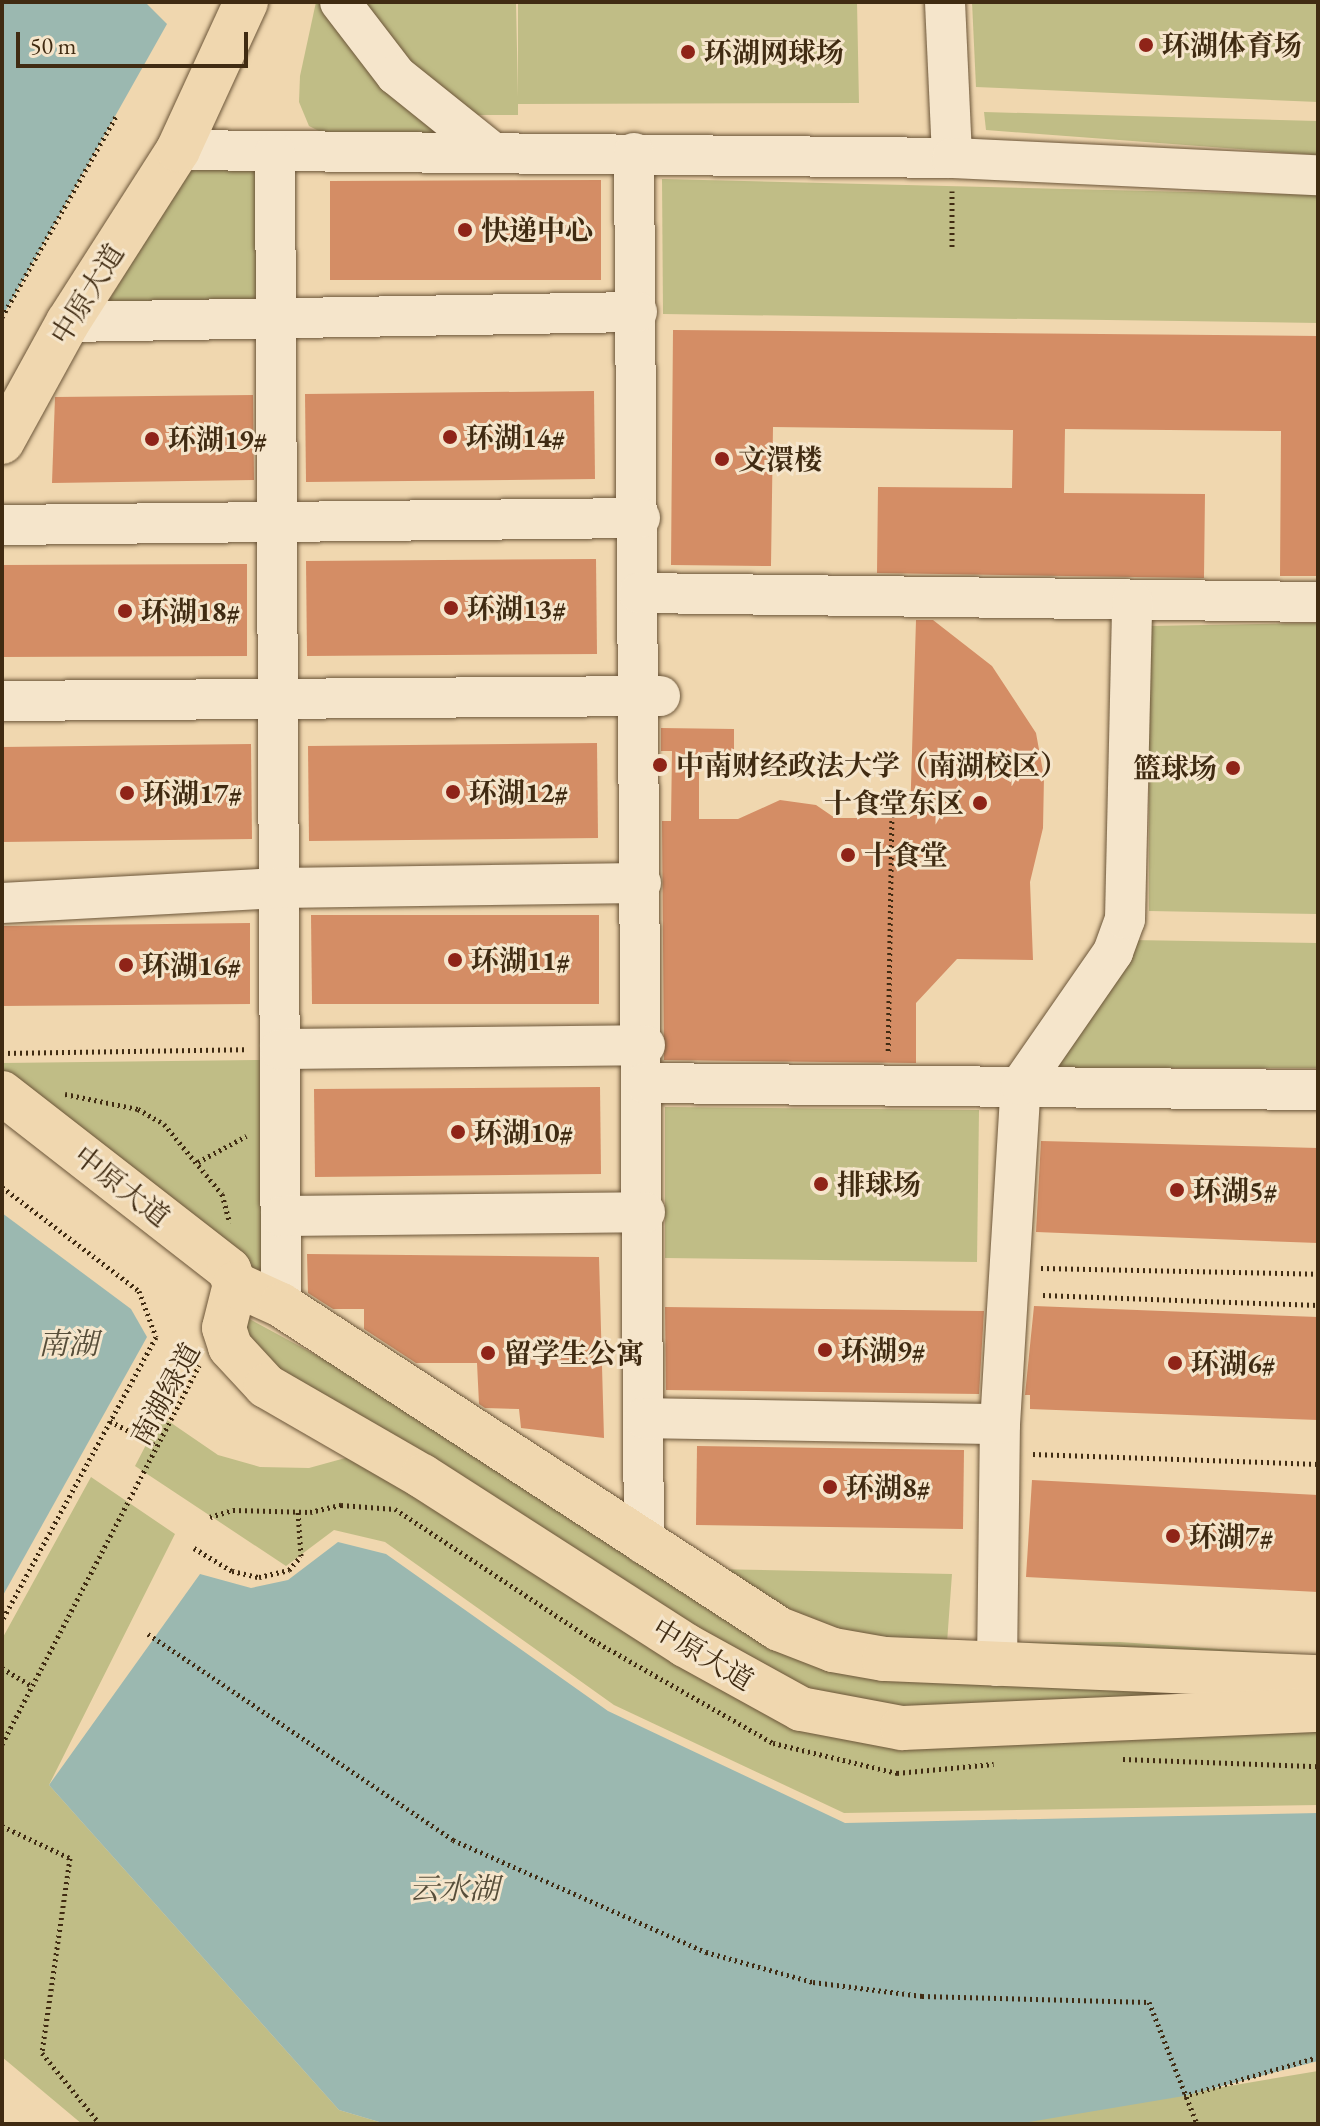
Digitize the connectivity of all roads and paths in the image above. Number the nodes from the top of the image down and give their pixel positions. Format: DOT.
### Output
graph roads {
  1 [pos="246,2"];
  2 [pos="340,2"];
  3 [pos="945,2"];
  4 [pos="116,116"];
  5 [pos="178,150"];
  6 [pos="491,151"];
  7 [pos="275,153"];
  8 [pos="634,153"];
  9 [pos="952,158"];
  10 [pos="1318,175"];
  11 [pos="952,247"];
  12 [pos="637,312"];
  13 [pos="2,317"];
  14 [pos="275,319"];
  15 [pos="68,322"];
  16 [pos="2,442"];
  17 [pos="640,518"];
  18 [pos="277,523"];
  19 [pos="2,525"];
  20 [pos="639,593"];
  21 [pos="1132,601"];
  22 [pos="1318,602"];
  23 [pos="649,697"];
  24 [pos="2,701"];
  25 [pos="278,701"];
  26 [pos="880,805"];
  27 [pos="641,883"];
  28 [pos="279,888"];
  29 [pos="2,903"];
  30 [pos="280,1049"];
  31 [pos="2,1053"];
  32 [pos="645,1064"];
  33 [pos="888,1084"];
  34 [pos="1021,1085"];
  35 [pos="1318,1090"];
  36 [pos="2,1093"];
  37 [pos="61,1094"];
  38 [pos="281,1127"];
  39 [pos="198,1162"];
  40 [pos="2,1187"];
  41 [pos="645,1212"];
  42 [pos="281,1216"];
  43 [pos="1318,1274"];
  44 [pos="232,1277"];
  45 [pos="1016,1280"];
  46 [pos="281,1305"];
  47 [pos="1318,1305"];
  48 [pos="224,1328"];
  49 [pos="644,1418"];
  50 [pos="110,1421"];
  51 [pos="1000,1439"];
  52 [pos="157,1446"];
  53 [pos="1318,1464"];
  54 [pos="298,1512"];
  55 [pos="644,1544"];
  56 [pos="194,1548"];
  57 [pos="728,1598"];
  58 [pos="774,1601"];
  59 [pos="2,1621"];
  60 [pos="148,1634"];
  61 [pos="997,1666"];
  62 [pos="2,1668"];
  63 [pos="1318,1677"];
  64 [pos="32,1686"];
  65 [pos="1318,1710"];
  66 [pos="2,1744"];
  67 [pos="2,1826"];
  68 [pos="1318,2057"];
  69 [pos="1184,2096"];
  70 [pos="100,2124"];
  71 [pos="1197,2124"];
  1 -- 5 [label="main road, 中原大道"];
  2 -- 6 [label="street"];
  3 -- 9 [label="street"];
  4 -- 13 [label="path"];
  5 -- 7 [label="street"];
  5 -- 15 [label="main road, 中原大道"];
  6 -- 7 [label="street"];
  6 -- 8 [label="street"];
  7 -- 14 [label="street"];
  8 -- 9 [label="street"];
  8 -- 12 [label="street"];
  9 -- 10 [label="street"];
  9 -- 11 [label="path"];
  12 -- 14 [label="street"];
  12 -- 17 [label="street"];
  14 -- 15 [label="street"];
  14 -- 18 [label="street"];
  15 -- 16 [label="main road, 中原大道"];
  17 -- 18 [label="street"];
  17 -- 20 [label="street"];
  18 -- 19 [label="street"];
  18 -- 25 [label="street"];
  20 -- 21 [label="street"];
  20 -- 23 [label="street"];
  21 -- 22 [label="street"];
  21 -- 34 [label="street"];
  23 -- 25 [label="street"];
  23 -- 27 [label="street"];
  24 -- 25 [label="street"];
  25 -- 28 [label="street"];
  26 -- 33 [label="path"];
  27 -- 28 [label="street"];
  27 -- 32 [label="street"];
  28 -- 29 [label="street"];
  28 -- 30 [label="street"];
  30 -- 31 [label="path"];
  30 -- 32 [label="street"];
  30 -- 38 [label="street"];
  32 -- 33 [label="street"];
  32 -- 41 [label="street"];
  33 -- 34 [label="street"];
  34 -- 35 [label="street"];
  34 -- 45 [label="street"];
  36 -- 44 [label="main road, 中原大道"];
  37 -- 39 [label="path"];
  38 -- 39 [label="path"];
  38 -- 42 [label="street"];
  39 -- 44 [label="path"];
  40 -- 50 [label="path"];
  41 -- 42 [label="street"];
  41 -- 49 [label="street"];
  42 -- 46 [label="street"];
  43 -- 45 [label="path"];
  44 -- 46 [label="main road, 中原大道"];
  44 -- 48 [label="main road"];
  45 -- 47 [label="path"];
  45 -- 51 [label="street"];
  46 -- 55 [label="main road, 中原大道"];
  48 -- 52 [label="path, 南湖绿道"];
  48 -- 65 [label="main road, 中原大道"];
  49 -- 51 [label="street"];
  49 -- 55 [label="street"];
  50 -- 52 [label="path"];
  50 -- 59 [label="path"];
  51 -- 53 [label="path"];
  51 -- 61 [label="street"];
  52 -- 64 [label="path, 南湖绿道"];
  54 -- 56 [label="path"];
  55 -- 57 [label="main road, 中原大道"];
  57 -- 58 [label="street"];
  57 -- 61 [label="main road, 中原大道"];
  60 -- 69 [label="path"];
  61 -- 63 [label="main road, 中原大道"];
  62 -- 64 [label="path"];
  64 -- 66 [label="path, 南湖绿道"];
  67 -- 70 [label="path"];
  68 -- 69 [label="path"];
  69 -- 71 [label="path"];
}
